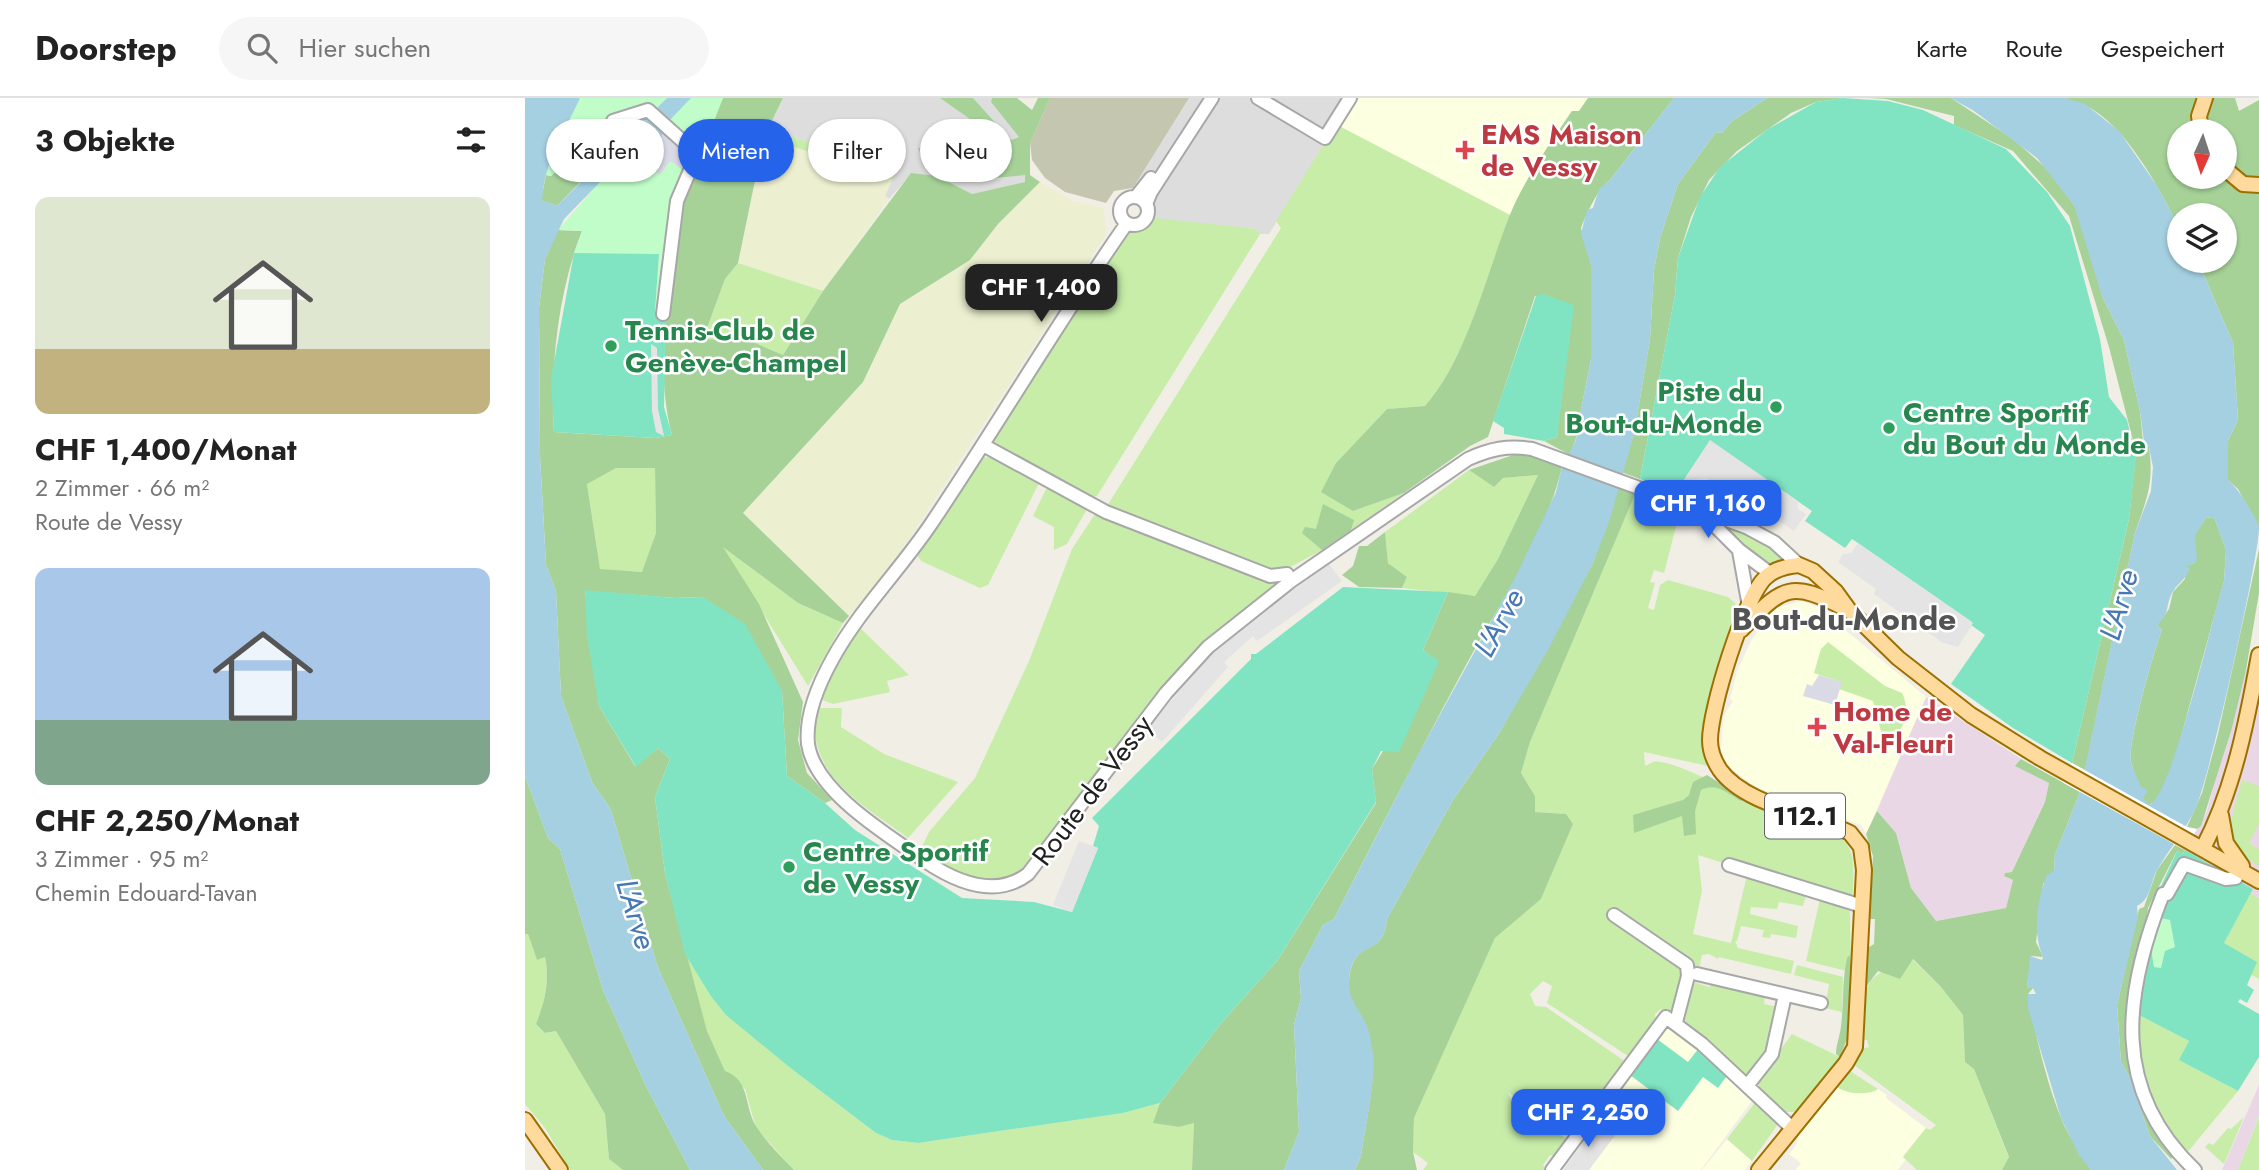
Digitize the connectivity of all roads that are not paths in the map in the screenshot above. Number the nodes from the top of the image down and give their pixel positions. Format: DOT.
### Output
graph roads {
  1 [pos="1202,98"];
  2 [pos="1212,98"];
  3 [pos="1258,98"];
  4 [pos="1350,98"];
  5 [pos="2205,98"];
  6 [pos="618,119"];
  7 [pos="658,119"];
  8 [pos="2199,119"];
  9 [pos="664,124"];
  10 [pos="2237,179"];
  11 [pos="2259,185"];
  12 [pos="1141,201"];
  13 [pos="1127,223"];
  14 [pos="663,314"];
  15 [pos="983,444"];
  16 [pos="1699,510"];
  17 [pos="1738,550"];
  18 [pos="1799,565"];
  19 [pos="1287,574"];
  20 [pos="1771,574"];
  21 [pos="1793,590"];
  22 [pos="1748,601"];
  23 [pos="1849,610"];
  24 [pos="1741,630"];
  25 [pos="2259,655"];
  26 [pos="2254,710"];
  27 [pos="2259,726"];
  28 [pos="2239,749"];
  29 [pos="2221,813"];
  30 [pos="2197,844"];
  31 [pos="1729,865"];
  32 [pos="2236,878"];
  33 [pos="2257,880"];
  34 [pos="1861,906"];
  35 [pos="1614,915"];
  36 [pos="1697,974"];
  37 [pos="1785,995"];
  38 [pos="1821,1003"];
  39 [pos="1676,1022"];
  40 [pos="1747,1086"];
  41 [pos="525,1120"];
  42 [pos="1792,1128"];
  43 [pos="560,1170"];
  44 [pos="1552,1170"];
  45 [pos="1759,1170"];
  46 [pos="2195,1170"];
  1 -- 12 [label="street"];
  2 -- 12 [label="street"];
  3 -- 4 [label="street"];
  5 -- 8 [label="main road"];
  6 -- 7 [label="street"];
  9 -- 14 [label="street"];
  10 -- 11 [label="main road"];
  12 -- 13 [label="street"];
  12 -- 13 [label="street"];
  13 -- 15 [label="street, Route de Vessy"];
  15 -- 16 [label="street, Route de Vessy"];
  15 -- 19 [label="street"];
  16 -- 17 [label="street"];
  16 -- 18 [label="street"];
  17 -- 20 [label="street"];
  17 -- 22 [label="street"];
  18 -- 20 [label="main road"];
  18 -- 21 [label="main road"];
  18 -- 23 [label="main road"];
  20 -- 21 [label="main road"];
  20 -- 22 [label="main road, 112.1"];
  21 -- 23 [label="main road"];
  21 -- 24 [label="main road, 112.1"];
  22 -- 24 [label="main road, 112.1"];
  23 -- 30 [label="main road"];
  24 -- 34 [label="main road, 112.1"];
  25 -- 26 [label="main road"];
  26 -- 28 [label="main road"];
  27 -- 28 [label="main road"];
  28 -- 29 [label="main road"];
  29 -- 30 [label="main road"];
  29 -- 33 [label="main road"];
  30 -- 33 [label="main road"];
  31 -- 34 [label="street"];
  32 -- 46 [label="street"];
  34 -- 42 [label="main road, 112.1"];
  35 -- 39 [label="street"];
  36 -- 37 [label="street"];
  37 -- 38 [label="street"];
  37 -- 40 [label="street"];
  39 -- 40 [label="street"];
  39 -- 44 [label="street"];
  40 -- 42 [label="street"];
  41 -- 43 [label="main road"];
  42 -- 45 [label="main road, 112.1"];
}
